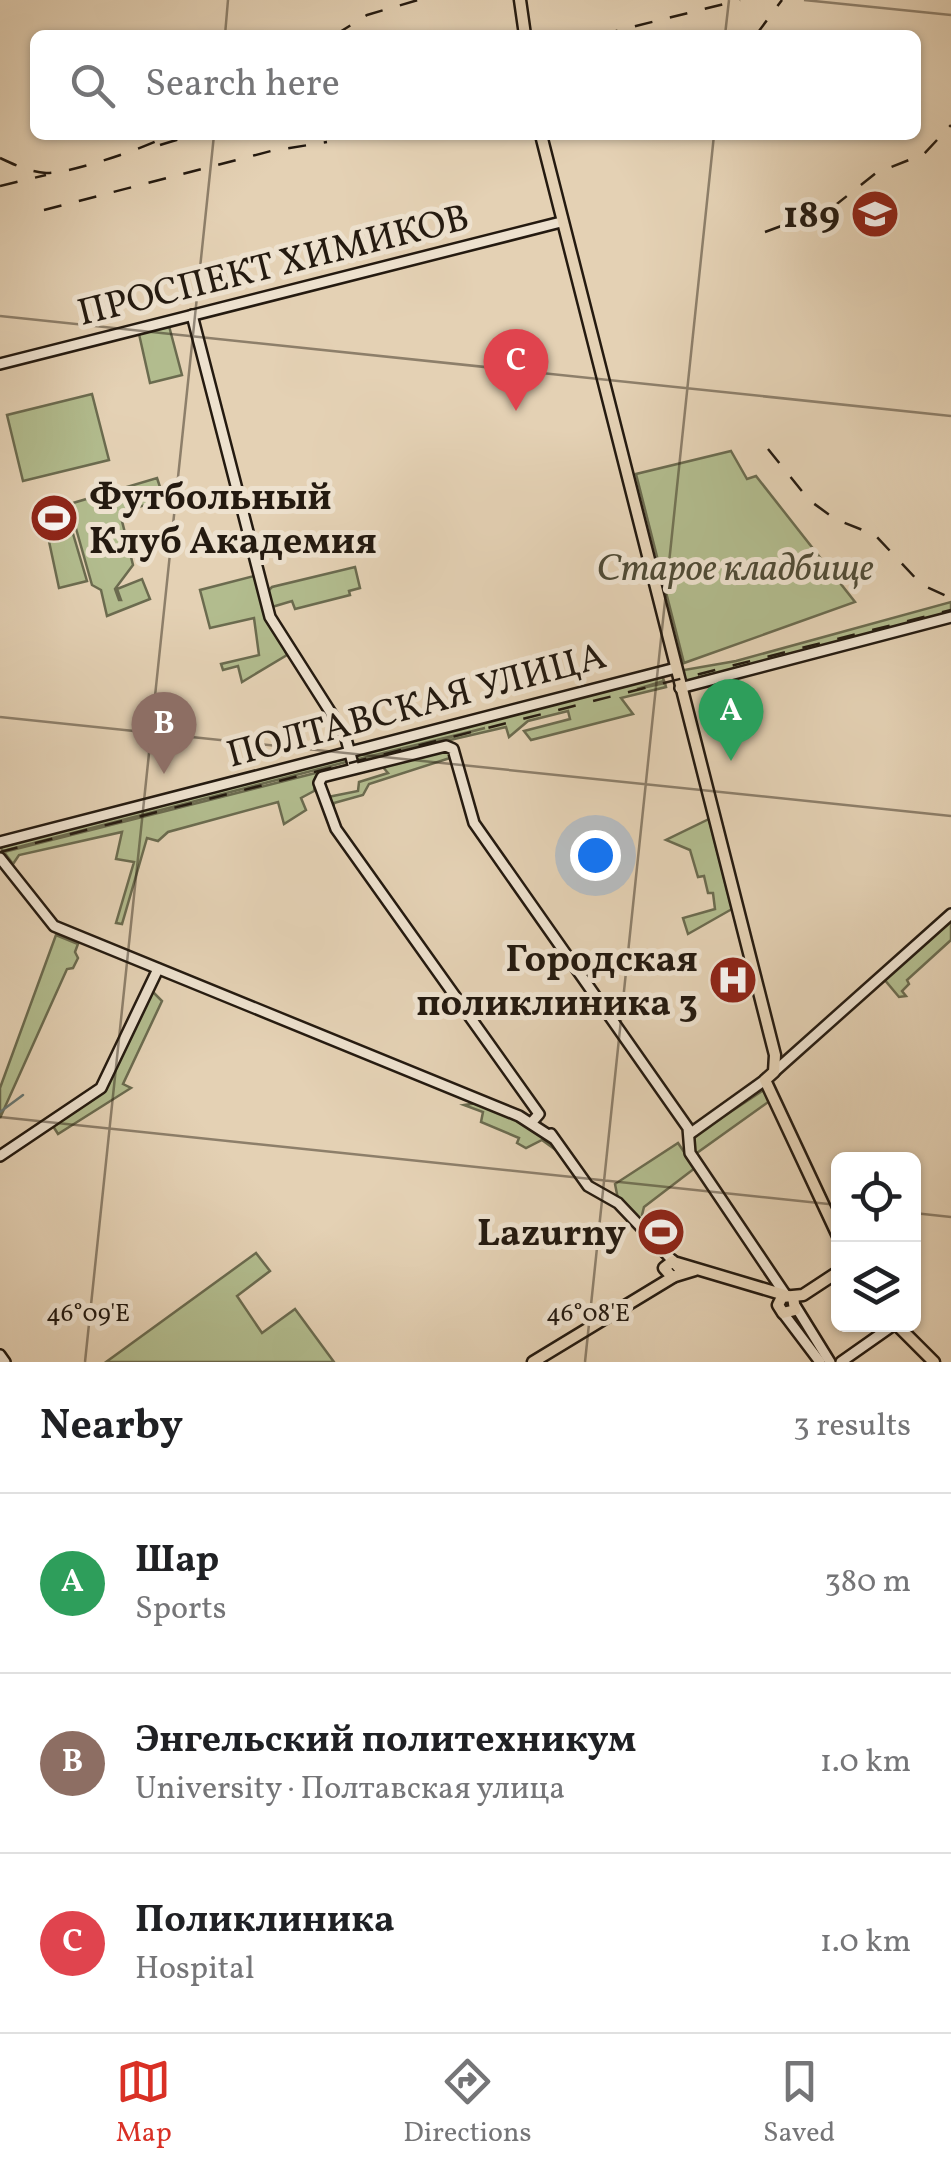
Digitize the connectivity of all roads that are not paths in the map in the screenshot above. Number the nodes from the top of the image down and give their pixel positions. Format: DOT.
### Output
graph roads {
  1 [pos="519,0"];
  2 [pos="523,30"];
  3 [pos="540,140"];
  4 [pos="560,222"];
  5 [pos="192,315"];
  6 [pos="0,364"];
  7 [pos="630,497"];
  8 [pos="951,617"];
  9 [pos="672,669"];
  10 [pos="679,688"];
  11 [pos="350,753"];
  12 [pos="354,768"];
  13 [pos="0,842"];
  14 [pos="0,858"];
  15 [pos="951,914"];
  16 [pos="156,968"];
  17 [pos="770,1076"];
  18 [pos="516,1082"];
  19 [pos="526,1106"];
  20 [pos="520,1116"];
  21 [pos="534,1119"];
  22 [pos="691,1133"];
  23 [pos="0,1153"];
  24 [pos="831,1220"];
  25 [pos="763,1266"];
  26 [pos="672,1268"];
  27 [pos="831,1276"];
  28 [pos="741,1282"];
  29 [pos="754,1286"];
  30 [pos="787,1300"];
  31 [pos="884,1332"];
  32 [pos="904,1332"];
  33 [pos="0,1355"];
  34 [pos="5,1362"];
  35 [pos="534,1362"];
  36 [pos="820,1362"];
  37 [pos="830,1362"];
  38 [pos="841,1362"];
  39 [pos="934,1362"];
  1 -- 2 [label="main road"];
  3 -- 4 [label="main road"];
  4 -- 5 [label="street, ПРОСПЕКТ ХИМИКОВ"];
  4 -- 7 [label="main road"];
  5 -- 6 [label="street, ПРОСПЕКТ ХИМИКОВ"];
  5 -- 11 [label="street"];
  7 -- 9 [label="main road"];
  7 -- 10 [label="main road"];
  8 -- 10 [label="street"];
  9 -- 10 [label="main road"];
  9 -- 11 [label="street, ПОЛТАВСКАЯ УЛИЦА"];
  10 -- 17 [label="main road"];
  11 -- 12 [label="street"];
  11 -- 13 [label="street, ПОЛТАВСКАЯ УЛИЦА"];
  12 -- 18 [label="street, ПОЛТАВСКАЯ УЛИЦА"];
  12 -- 22 [label="street, ПОЛТАВСКАЯ УЛИЦА"];
  14 -- 16 [label="street"];
  15 -- 17 [label="street"];
  16 -- 20 [label="street"];
  16 -- 23 [label="street"];
  17 -- 22 [label="street"];
  17 -- 24 [label="main road"];
  18 -- 19 [label="street"];
  18 -- 21 [label="street"];
  19 -- 20 [label="street"];
  19 -- 21 [label="street"];
  20 -- 21 [label="street"];
  21 -- 26 [label="street"];
  22 -- 25 [label="street"];
  25 -- 28 [label="street"];
  25 -- 30 [label="street"];
  26 -- 28 [label="main road"];
  26 -- 35 [label="main road"];
  27 -- 30 [label="main road"];
  28 -- 29 [label="main road"];
  29 -- 30 [label="main road"];
  29 -- 30 [label="main road"];
  30 -- 36 [label="street"];
  30 -- 37 [label="street"];
  31 -- 38 [label="street"];
  32 -- 39 [label="main road"];
  33 -- 34 [label="street"];
}
